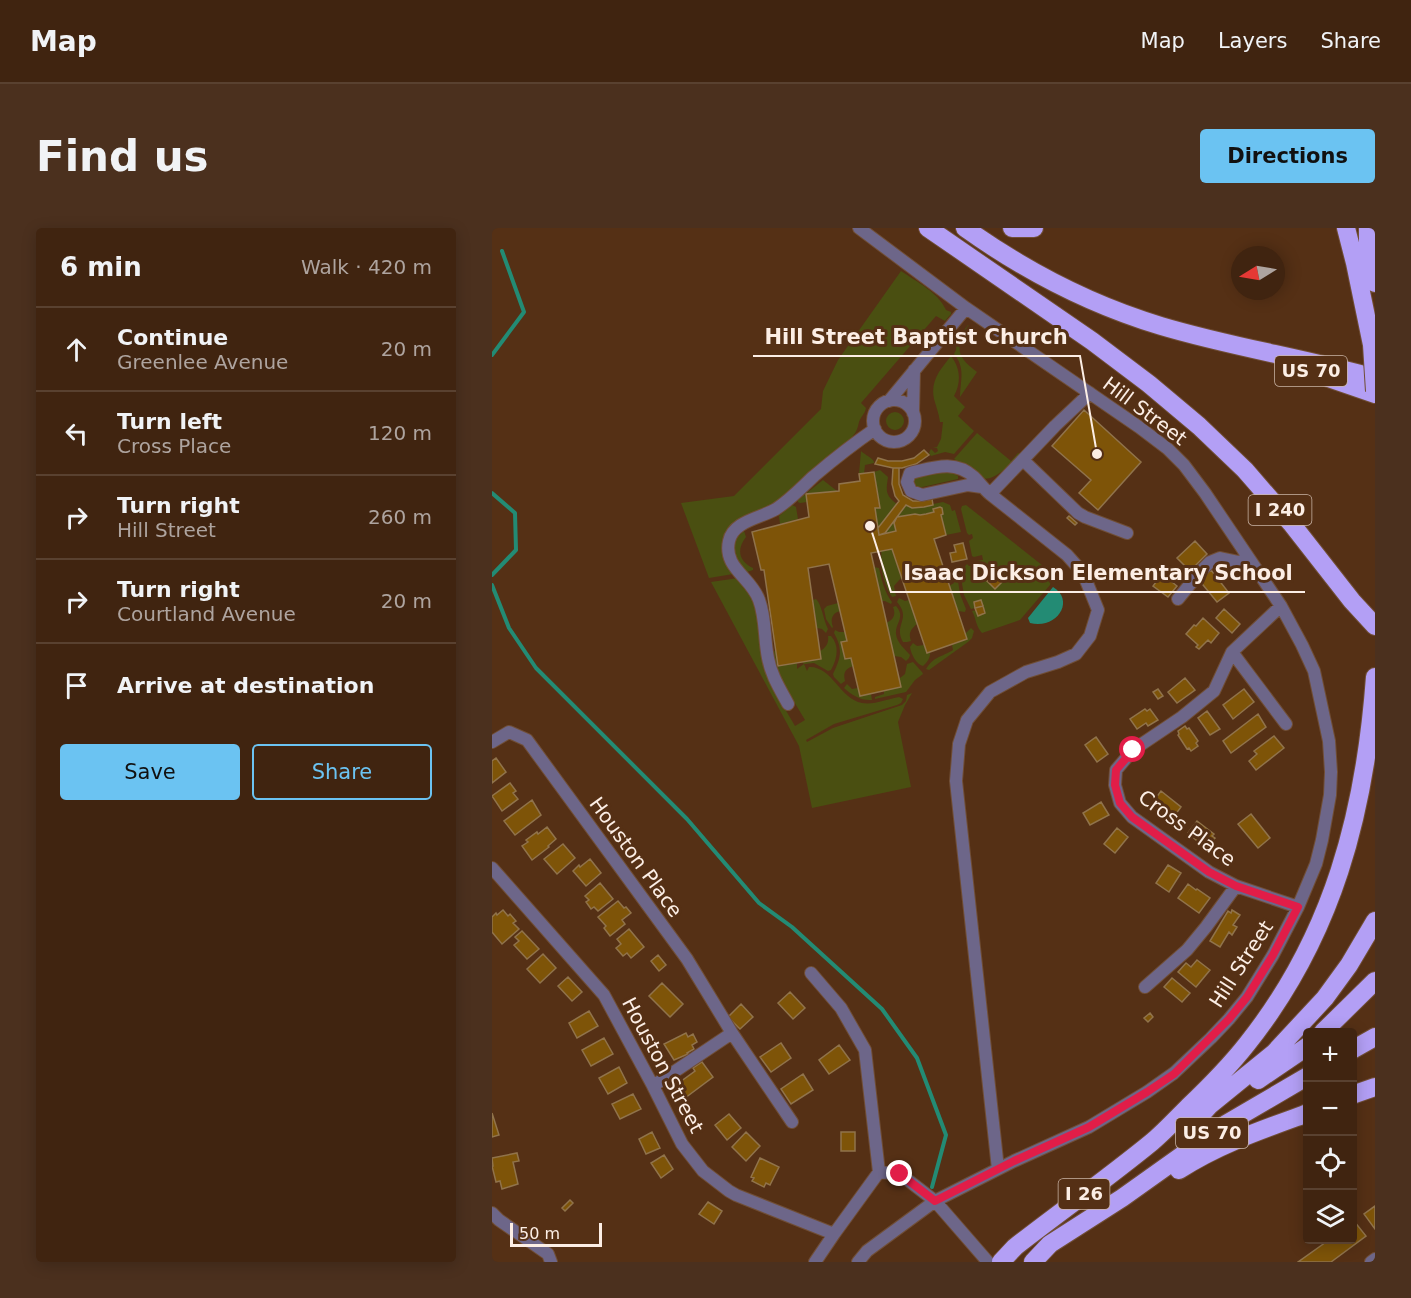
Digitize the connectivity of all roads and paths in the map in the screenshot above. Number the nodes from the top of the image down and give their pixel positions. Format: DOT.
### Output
graph roads {
  1 [pos="859,228"];
  2 [pos="928,228"];
  3 [pos="965,228"];
  4 [pos="1012,228"];
  5 [pos="1034,228"];
  6 [pos="1346,228"];
  7 [pos="1368,228"];
  8 [pos="1375,283"];
  9 [pos="966,308"];
  10 [pos="1249,348"];
  11 [pos="1373,349"];
  12 [pos="914,370"];
  13 [pos="1375,378"];
  14 [pos="1375,392"];
  15 [pos="1090,393"];
  16 [pos="890,400"];
  17 [pos="913,412"];
  18 [pos="875,429"];
  19 [pos="1023,460"];
  20 [pos="986,491"];
  21 [pos="1127,533"];
  22 [pos="1249,559"];
  23 [pos="1178,599"];
  24 [pos="1352,601"];
  25 [pos="1281,606"];
  26 [pos="1375,626"];
  27 [pos="1375,640"];
  28 [pos="1232,652"];
  29 [pos="1375,677"];
  30 [pos="1374,686"];
  31 [pos="788,704"];
  32 [pos="1286,724"];
  33 [pos="492,742"];
  34 [pos="492,868"];
  35 [pos="1236,886"];
  36 [pos="1298,907"];
  37 [pos="1375,921"];
  38 [pos="811,973"];
  39 [pos="1375,981"];
  40 [pos="1145,987"];
  41 [pos="1327,1028"];
  42 [pos="732,1033"];
  43 [pos="1375,1037"];
  44 [pos="1357,1048"];
  45 [pos="1303,1049"];
  46 [pos="1303,1079"];
  47 [pos="653,1086"];
  48 [pos="1375,1087"];
  49 [pos="1357,1094"];
  50 [pos="1303,1115"];
  51 [pos="1199,1117"];
  52 [pos="792,1122"];
  53 [pos="1153,1141"];
  54 [pos="998,1170"];
  55 [pos="879,1172"];
  56 [pos="1122,1198"];
  57 [pos="935,1201"];
  58 [pos="492,1213"];
  59 [pos="834,1233"];
  60 [pos="1375,1259"];
  61 [pos="551,1262"];
  62 [pos="815,1262"];
  63 [pos="858,1262"];
  64 [pos="988,1262"];
  65 [pos="1001,1262"];
  66 [pos="1033,1262"];
  67 [pos="1371,1262"];
  1 -- 9 [label="street, Hill Street"];
  2 -- 24 [label="highway, I 240"];
  3 -- 10 [label="highway"];
  4 -- 5 [label="highway"];
  6 -- 11 [label="highway"];
  7 -- 8 [label="highway"];
  9 -- 12 [label="street"];
  9 -- 15 [label="street, Hill Street"];
  10 -- 13 [label="highway"];
  10 -- 14 [label="highway, US 70"];
  11 -- 14 [label="highway, bridge"];
  12 -- 16 [label="street"];
  12 -- 17 [label="street"];
  15 -- 19 [label="street"];
  15 -- 22 [label="street, Hill Street"];
  16 -- 17 [label="street"];
  16 -- 18 [label="street"];
  17 -- 18 [label="street"];
  18 -- 31 [label="street"];
  19 -- 20 [label="street"];
  19 -- 21 [label="street"];
  20 -- 20 [label="street"];
  20 -- 54 [label="street"];
  22 -- 23 [label="street"];
  22 -- 25 [label="street, Hill Street"];
  24 -- 26 [label="highway, I 240"];
  24 -- 27 [label="highway"];
  25 -- 28 [label="street"];
  25 -- 36 [label="street, Hill Street"];
  28 -- 32 [label="street"];
  28 -- 35 [label="street, Cross Place"];
  29 -- 30 [label="highway"];
  30 -- 53 [label="highway"];
  33 -- 42 [label="street, Houston Place"];
  34 -- 47 [label="street, Houston Street"];
  35 -- 36 [label="street, Cross Place"];
  35 -- 40 [label="street"];
  36 -- 54 [label="street, Hill Street"];
  37 -- 51 [label="highway, US 70"];
  38 -- 55 [label="street"];
  39 -- 41 [label="highway"];
  42 -- 47 [label="street"];
  42 -- 52 [label="street, Houston Place"];
  43 -- 44 [label="highway"];
  45 -- 51 [label="highway, I 26"];
  46 -- 56 [label="highway, US 70"];
  47 -- 59 [label="street, Houston Street"];
  48 -- 49 [label="highway"];
  50 -- 56 [label="highway, I 26"];
  51 -- 53 [label="highway, I 26"];
  53 -- 65 [label="highway, I 26"];
  54 -- 57 [label="street, Hill Street"];
  55 -- 57 [label="street"];
  55 -- 59 [label="street"];
  56 -- 66 [label="highway, I 26"];
  57 -- 63 [label="street, Hill Street"];
  57 -- 64 [label="street"];
  58 -- 61 [label="street"];
  59 -- 62 [label="street"];
  60 -- 67 [label="street"];
}
